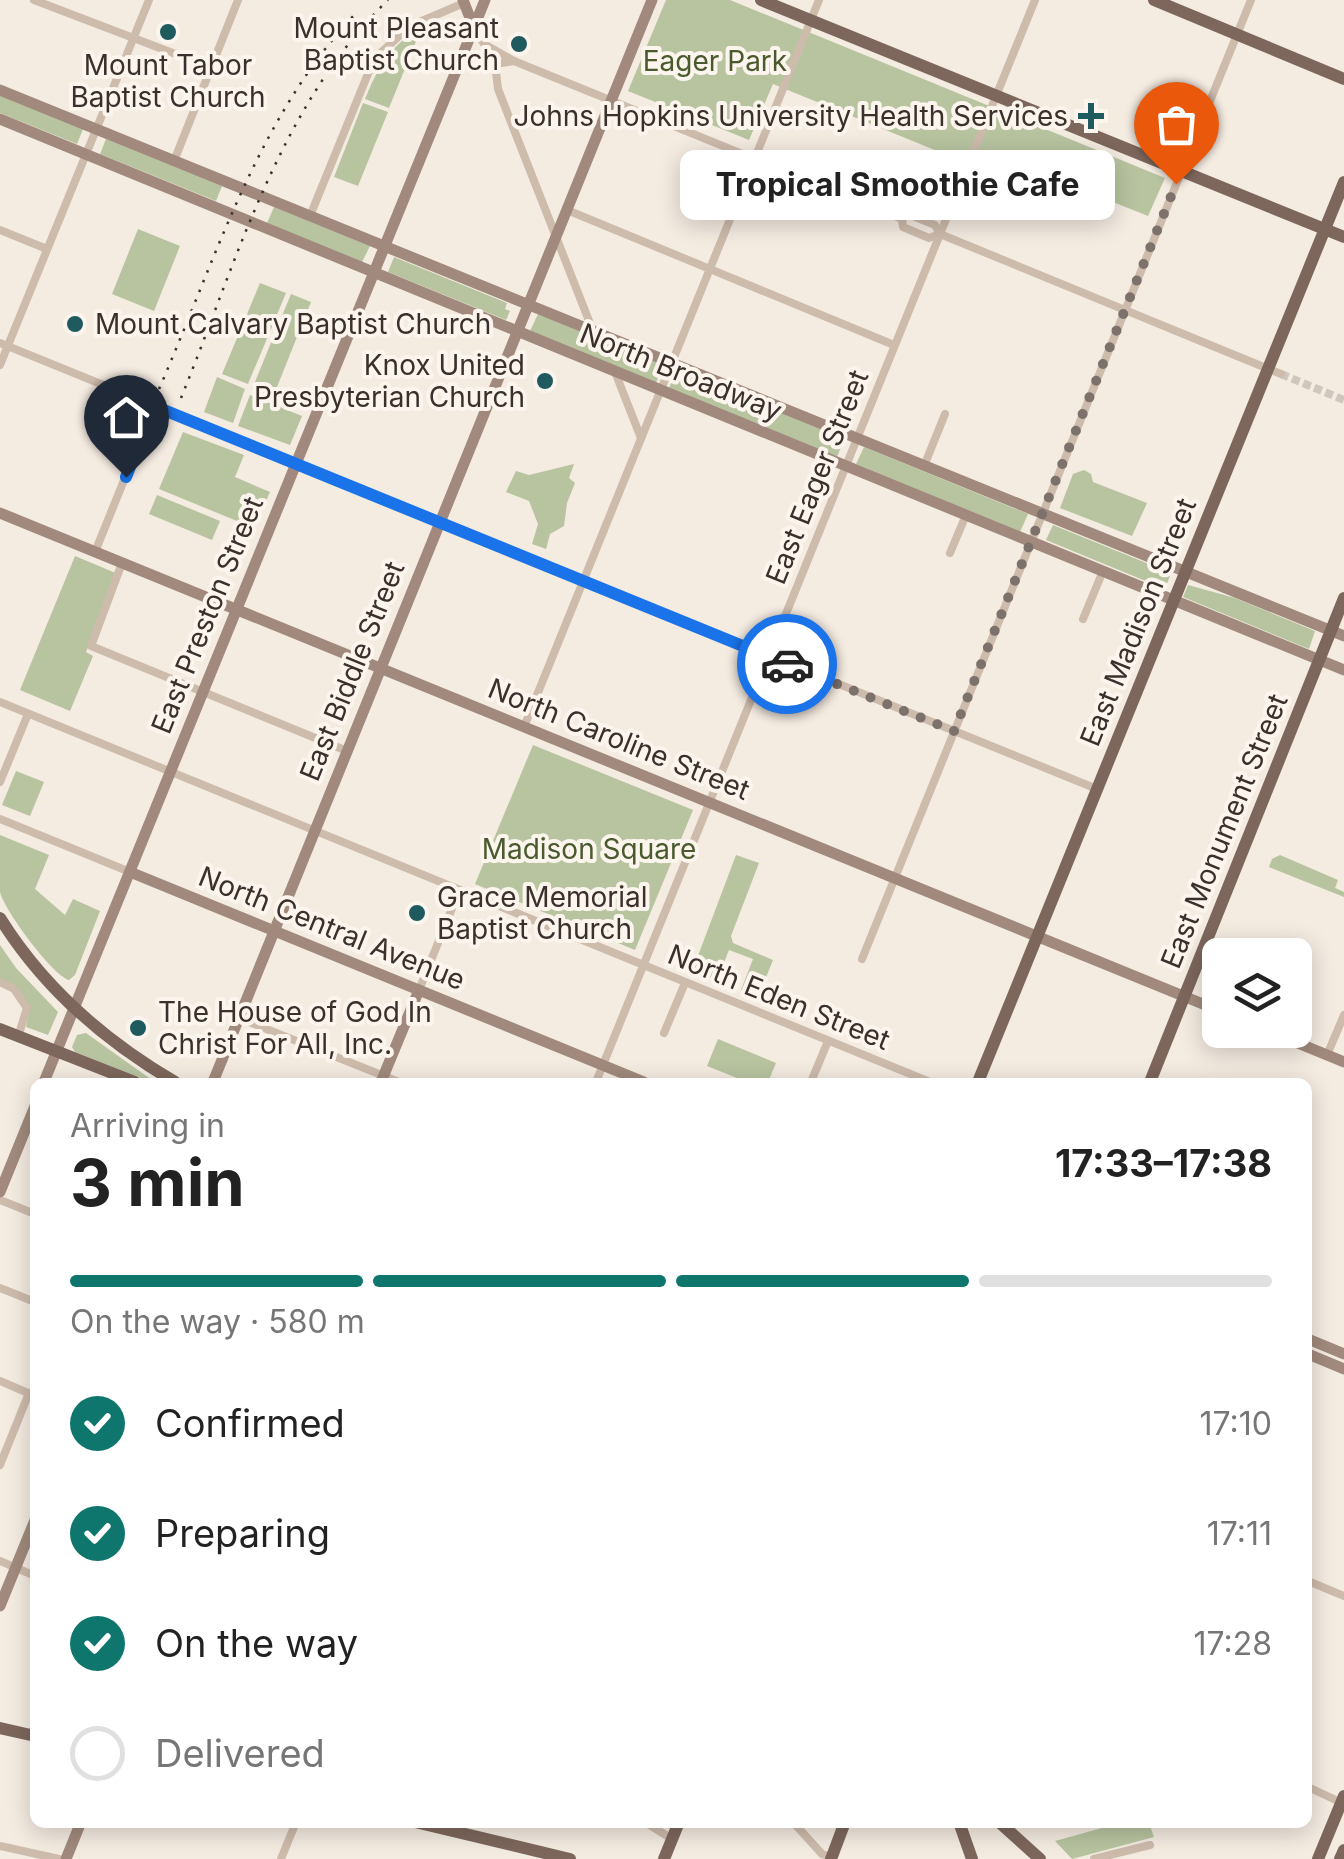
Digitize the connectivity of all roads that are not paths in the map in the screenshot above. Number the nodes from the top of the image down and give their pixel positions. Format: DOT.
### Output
graph roads {
  1 [pos="34,0"];
  2 [pos="149,0"];
  3 [pos="238,0"];
  4 [pos="485,0"];
  5 [pos="652,0"];
  6 [pos="761,0"];
  7 [pos="820,0"];
  8 [pos="1035,0"];
  9 [pos="1154,0"];
  10 [pos="1250,0"];
  11 [pos="463,2"];
  12 [pos="811,20"];
  13 [pos="474,28"];
  14 [pos="1236,35"];
  15 [pos="134,37"];
  16 [pos="514,62"];
  17 [pos="212,68"];
  18 [pos="1344,80"];
  19 [pos="0,90"];
  20 [pos="996,97"];
  21 [pos="611,102"];
  22 [pos="0,119"];
  23 [pos="97,130"];
  24 [pos="87,155"];
  25 [pos="754,160"];
  26 [pos="174,161"];
  27 [pos="1181,172"];
  28 [pos="1344,182"];
  29 [pos="567,210"];
  30 [pos="310,216"];
  31 [pos="902,219"];
  32 [pos="1324,229"];
  33 [pos="0,230"];
  34 [pos="940,234"];
  35 [pos="556,236"];
  36 [pos="1344,237"];
  37 [pos="385,246"];
  38 [pos="47,250"];
  39 [pos="710,268"];
  40 [pos="374,273"];
  41 [pos="528,304"];
  42 [pos="1125,310"];
  43 [pos="593,330"];
  44 [pos="517,332"];
  45 [pos="4,344"];
  46 [pos="894,345"];
  47 [pos="672,363"];
  48 [pos="0,365"];
  49 [pos="1275,371"];
  50 [pos="615,372"];
  51 [pos="661,391"];
  52 [pos="154,406"];
  53 [pos="945,414"];
  54 [pos="641,438"];
  55 [pos="856,439"];
  56 [pos="296,464"];
  57 [pos="846,466"];
  58 [pos="924,466"];
  59 [pos="0,513"];
  60 [pos="1042,514"];
  61 [pos="966,515"];
  62 [pos="440,522"];
  63 [pos="1030,542"];
  64 [pos="95,552"];
  65 [pos="950,553"];
  66 [pos="122,563"];
  67 [pos="1103,571"];
  68 [pos="1184,573"];
  69 [pos="583,581"];
  70 [pos="1344,598"];
  71 [pos="1174,600"];
  72 [pos="236,610"];
  73 [pos="1083,619"];
  74 [pos="1337,634"];
  75 [pos="768,657"];
  76 [pos="1319,660"];
  77 [pos="380,668"];
  78 [pos="1344,670"];
  79 [pos="202,693"];
  80 [pos="0,702"];
  81 [pos="28,714"];
  82 [pos="524,727"];
  83 [pos="954,731"];
  84 [pos="347,751"];
  85 [pos="170,772"];
  86 [pos="0,782"];
  87 [pos="1096,789"];
  88 [pos="709,803"];
  89 [pos="0,819"];
  90 [pos="314,831"];
  91 [pos="130,872"];
  92 [pos="895,878"];
  93 [pos="460,890"];
  94 [pos="0,918"];
  95 [pos="274,931"];
  96 [pos="1037,936"];
  97 [pos="862,959"];
  98 [pos="643,966"];
  99 [pos="0,982"];
  100 [pos="685,983"];
  101 [pos="419,990"];
  102 [pos="1184,996"];
  103 [pos="1202,1004"];
  104 [pos="74,1008"];
  105 [pos="1344,1015"];
  106 [pos="238,1018"];
  107 [pos="0,1029"];
  108 [pos="664,1033"];
  109 [pos="18,1037"];
  110 [pos="828,1041"];
  111 [pos="1310,1048"];
  112 [pos="56,1052"];
  113 [pos="1327,1055"];
  114 [pos="1344,1062"];
  115 [pos="602,1065"];
  116 [pos="46,1078"];
  117 [pos="125,1078"];
  118 [pos="169,1078"];
  119 [pos="214,1078"];
  120 [pos="378,1078"];
  121 [pos="384,1078"];
  122 [pos="597,1078"];
  123 [pos="634,1078"];
  124 [pos="813,1078"];
  125 [pos="920,1078"];
  126 [pos="980,1078"];
  127 [pos="1152,1078"];
  128 [pos="30,1118"];
  129 [pos="0,1192"];
  130 [pos="0,1200"];
  131 [pos="30,1212"];
  132 [pos="0,1288"];
  133 [pos="30,1300"];
  134 [pos="1312,1341"];
  135 [pos="1344,1354"];
  136 [pos="1312,1356"];
  137 [pos="1344,1369"];
  138 [pos="0,1381"];
  139 [pos="30,1393"];
  140 [pos="30,1398"];
  141 [pos="0,1465"];
  142 [pos="30,1533"];
  143 [pos="0,1562"];
  144 [pos="16,1568"];
  145 [pos="30,1574"];
  146 [pos="1312,1583"];
  147 [pos="1344,1596"];
  148 [pos="0,1606"];
  149 [pos="0,1728"];
  150 [pos="30,1735"];
  151 [pos="1312,1789"];
  152 [pos="1343,1801"];
  153 [pos="78,1828"];
  154 [pos="294,1828"];
  155 [pos="440,1828"];
  156 [pos="654,1828"];
  157 [pos="677,1828"];
  158 [pos="798,1828"];
  159 [pos="844,1828"];
  160 [pos="962,1828"];
  161 [pos="1006,1828"];
  162 [pos="672,1840"];
  163 [pos="1150,1845"];
  164 [pos="0,1846"];
  165 [pos="1344,1850"];
  166 [pos="831,1858"];
  167 [pos="62,1859"];
  168 [pos="281,1859"];
  169 [pos="570,1859"];
  170 [pos="664,1859"];
  171 [pos="972,1859"];
  172 [pos="1040,1859"];
  173 [pos="1094,1859"];
  174 [pos="1318,1859"];
  175 [pos="1340,1859"];
  1 -- 15 [label="street"];
  2 -- 15 [label="street"];
  3 -- 17 [label="street"];
  4 -- 13 [label="main road, East Preston Street"];
  5 -- 21 [label="main road, East Biddle Street"];
  6 -- 12 [label="main road"];
  7 -- 12 [label="street"];
  8 -- 20 [label="street, East Eager Street"];
  9 -- 14 [label="main road"];
  10 -- 14 [label="street"];
  11 -- 13 [label="main road"];
  11 -- 30 [label="street"];
  12 -- 20 [label="main road"];
  12 -- 25 [label="street"];
  13 -- 16 [label="street"];
  13 -- 37 [label="main road, East Preston Street"];
  14 -- 18 [label="main road"];
  14 -- 27 [label="street"];
  15 -- 17 [label="street"];
  15 -- 23 [label="street"];
  16 -- 21 [label="street"];
  16 -- 35 [label="street"];
  17 -- 26 [label="street"];
  19 -- 23 [label="main road, North Broadway"];
  20 -- 27 [label="main road"];
  20 -- 34 [label="street, East Eager Street"];
  21 -- 25 [label="street"];
  21 -- 29 [label="main road, East Biddle Street"];
  22 -- 24 [label="main road, North Broadway"];
  23 -- 24 [label="street"];
  23 -- 26 [label="main road, North Broadway"];
  24 -- 38 [label="street"];
  24 -- 40 [label="main road, North Broadway"];
  25 -- 31 [label="street"];
  25 -- 39 [label="street"];
  26 -- 30 [label="main road, North Broadway"];
  27 -- 32 [label="main road"];
  27 -- 42 [label="street"];
  28 -- 32 [label="main road, East Madison Street"];
  29 -- 35 [label="main road, East Biddle Street"];
  29 -- 39 [label="street"];
  30 -- 37 [label="main road, North Broadway"];
  31 -- 34 [label="street"];
  31 -- 34 [label="street"];
  32 -- 36 [label="main road"];
  32 -- 49 [label="main road, East Madison Street"];
  33 -- 38 [label="street"];
  34 -- 42 [label="street"];
  34 -- 46 [label="street, East Eager Street"];
  35 -- 41 [label="main road, East Biddle Street"];
  35 -- 43 [label="street"];
  37 -- 40 [label="main road, East Preston Street"];
  37 -- 41 [label="main road, North Broadway"];
  38 -- 45 [label="street"];
  39 -- 46 [label="street"];
  39 -- 47 [label="street"];
  40 -- 44 [label="main road, North Broadway"];
  40 -- 56 [label="main road, East Preston Street"];
  41 -- 43 [label="main road, North Broadway"];
  41 -- 44 [label="main road, East Biddle Street"];
  42 -- 49 [label="street"];
  42 -- 60 [label="street"];
  43 -- 47 [label="main road, North Broadway"];
  44 -- 50 [label="main road, North Broadway"];
  44 -- 62 [label="main road, East Biddle Street"];
  45 -- 48 [label="street"];
  45 -- 52 [label="street"];
  46 -- 55 [label="street, East Eager Street"];
  47 -- 51 [label="street"];
  47 -- 55 [label="main road, North Broadway"];
  49 -- 68 [label="main road, East Madison Street"];
  50 -- 51 [label="main road, North Broadway"];
  50 -- 54 [label="street"];
  51 -- 54 [label="street"];
  51 -- 57 [label="main road, North Broadway"];
  52 -- 56 [label="street"];
  52 -- 64 [label="street"];
  53 -- 58 [label="street"];
  54 -- 69 [label="street"];
  55 -- 57 [label="street, East Eager Street"];
  55 -- 58 [label="main road, North Broadway"];
  56 -- 62 [label="street"];
  56 -- 72 [label="main road, East Preston Street"];
  57 -- 61 [label="main road, North Broadway"];
  57 -- 75 [label="street, East Eager Street"];
  58 -- 60 [label="main road, North Broadway"];
  59 -- 64 [label="main road, North Caroline Street"];
  60 -- 63 [label="street"];
  60 -- 68 [label="main road, North Broadway"];
  61 -- 63 [label="main road, North Broadway"];
  61 -- 65 [label="street"];
  62 -- 69 [label="street"];
  62 -- 77 [label="main road, East Biddle Street"];
  63 -- 67 [label="main road, North Broadway"];
  63 -- 83 [label="street"];
  64 -- 66 [label="main road, North Caroline Street"];
  66 -- 72 [label="main road, North Caroline Street"];
  66 -- 79 [label="street"];
  67 -- 71 [label="main road, North Broadway"];
  67 -- 73 [label="street"];
  68 -- 71 [label="main road, East Madison Street"];
  68 -- 74 [label="main road, North Broadway"];
  69 -- 75 [label="street"];
  69 -- 82 [label="street"];
  70 -- 74 [label="main road, East Monument Street"];
  71 -- 76 [label="main road, North Broadway"];
  71 -- 87 [label="main road, East Madison Street"];
  72 -- 77 [label="main road, North Caroline Street"];
  72 -- 79 [label="main road, East Preston Street"];
  74 -- 76 [label="main road, East Monument Street"];
  75 -- 83 [label="street"];
  75 -- 88 [label="street, East Eager Street"];
  76 -- 78 [label="main road, North Broadway"];
  76 -- 102 [label="main road, East Monument Street"];
  77 -- 82 [label="main road, North Caroline Street"];
  77 -- 84 [label="main road, East Biddle Street"];
  79 -- 84 [label="street"];
  79 -- 85 [label="main road, East Preston Street"];
  80 -- 81 [label="street, North Eden Street"];
  81 -- 85 [label="street, North Eden Street"];
  81 -- 86 [label="street"];
  82 -- 88 [label="main road, North Caroline Street"];
  83 -- 87 [label="street"];
  83 -- 92 [label="street"];
  84 -- 90 [label="main road, East Biddle Street"];
  85 -- 90 [label="street, North Eden Street"];
  85 -- 91 [label="main road, East Preston Street"];
  87 -- 96 [label="main road, East Madison Street"];
  88 -- 92 [label="main road, North Caroline Street"];
  88 -- 98 [label="street, East Eager Street"];
  89 -- 91 [label="street, North Central Avenue"];
  90 -- 93 [label="street, North Eden Street"];
  90 -- 95 [label="main road, East Biddle Street"];
  91 -- 95 [label="main road, North Central Avenue"];
  91 -- 104 [label="main road, East Preston Street"];
  92 -- 96 [label="main road, North Caroline Street"];
  92 -- 97 [label="street"];
  93 -- 98 [label="street, North Eden Street"];
  93 -- 101 [label="street"];
  94 -- 104 [label="main road"];
  95 -- 101 [label="main road, North Central Avenue"];
  95 -- 106 [label="main road, East Biddle Street"];
  96 -- 102 [label="main road, North Caroline Street"];
  96 -- 126 [label="main road, East Madison Street"];
  98 -- 100 [label="street, North Eden Street"];
  98 -- 115 [label="street, East Eager Street"];
  99 -- 109 [label="street"];
  100 -- 108 [label="street"];
  100 -- 110 [label="street, North Eden Street"];
  101 -- 115 [label="main road, North Central Avenue"];
  101 -- 121 [label="main road"];
  102 -- 103 [label="main road, North Caroline Street"];
  102 -- 127 [label="main road, East Monument Street"];
  104 -- 112 [label="main road, East Preston Street"];
  104 -- 118 [label="main road"];
  105 -- 113 [label="street"];
  106 -- 119 [label="main road, East Biddle Street"];
  106 -- 120 [label="street"];
  107 -- 109 [label="main road"];
  109 -- 112 [label="main road"];
  110 -- 124 [label="street"];
  110 -- 125 [label="street, North Eden Street"];
  111 -- 113 [label="main road"];
  112 -- 116 [label="main road, East Preston Street"];
  112 -- 117 [label="main road"];
  113 -- 114 [label="main road"];
  115 -- 122 [label="street, East Eager Street"];
  115 -- 123 [label="main road, North Central Avenue"];
  128 -- 129 [label="main road"];
  130 -- 131 [label="street"];
  132 -- 133 [label="street"];
  134 -- 135 [label="main road"];
  136 -- 137 [label="main road"];
  138 -- 139 [label="street"];
  140 -- 141 [label="street"];
  142 -- 144 [label="main road"];
  143 -- 144 [label="street"];
  144 -- 145 [label="street"];
  144 -- 148 [label="main road"];
  146 -- 147 [label="street"];
  149 -- 150 [label="main road"];
  151 -- 152 [label="street"];
  152 -- 174 [label="main road"];
  153 -- 167 [label="main road"];
  154 -- 168 [label="street"];
  155 -- 169 [label="main road"];
  156 -- 162 [label="street"];
  157 -- 162 [label="main road"];
  158 -- 166 [label="street"];
  159 -- 166 [label="main road"];
  160 -- 171 [label="main road"];
  161 -- 172 [label="main road"];
  162 -- 170 [label="main road"];
  163 -- 173 [label="street"];
  164 -- 167 [label="street"];
  165 -- 175 [label="main road"];
}
